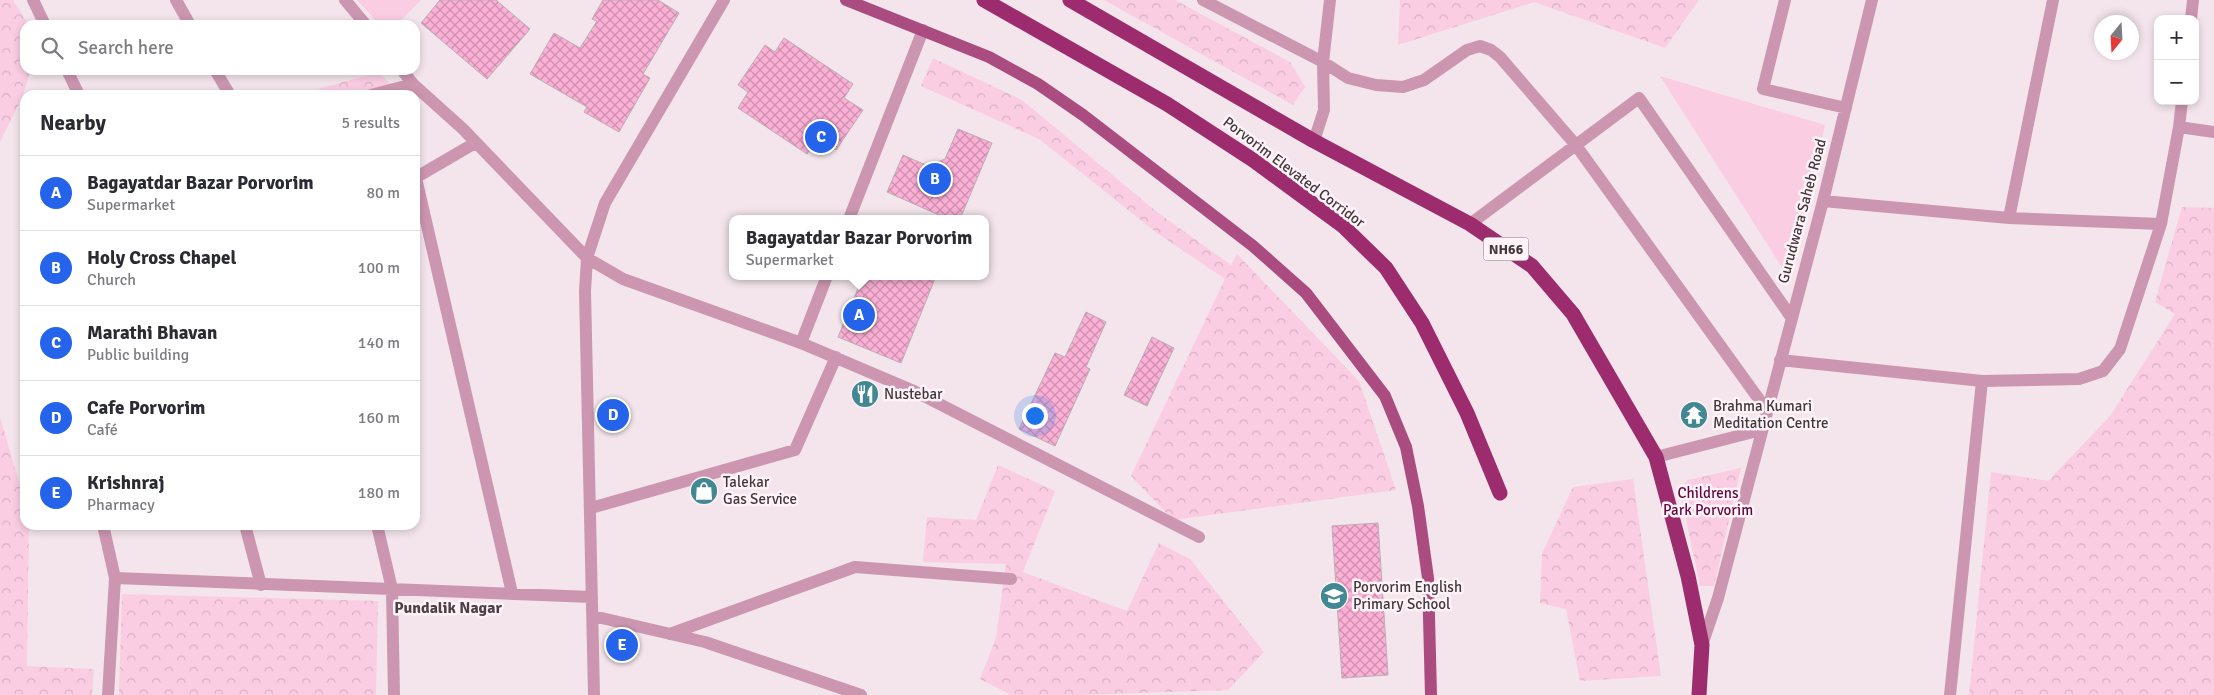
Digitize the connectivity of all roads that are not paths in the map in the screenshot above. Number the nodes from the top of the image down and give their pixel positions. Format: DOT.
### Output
graph roads {
  1 [pos="33,0"];
  2 [pos="176,0"];
  3 [pos="345,0"];
  4 [pos="724,0"];
  5 [pos="846,0"];
  6 [pos="984,0"];
  7 [pos="1070,0"];
  8 [pos="1203,0"];
  9 [pos="1330,0"];
  10 [pos="1785,0"];
  11 [pos="1872,0"];
  12 [pos="2053,0"];
  13 [pos="2193,0"];
  14 [pos="2191,15"];
  15 [pos="43,20"];
  16 [pos="187,20"];
  17 [pos="362,20"];
  18 [pos="923,30"];
  19 [pos="1323,62"];
  20 [pos="69,75"];
  21 [pos="218,75"];
  22 [pos="406,75"];
  23 [pos="413,84"];
  24 [pos="77,90"];
  25 [pos="227,90"];
  26 [pos="390,90"];
  27 [pos="420,90"];
  28 [pos="420,90"];
  29 [pos="2182,105"];
  30 [pos="1846,108"];
  31 [pos="2179,127"];
  32 [pos="2214,132"];
  33 [pos="1314,141"];
  34 [pos="474,143"];
  35 [pos="1575,144"];
  36 [pos="420,176"];
  37 [pos="420,195"];
  38 [pos="1822,201"];
  39 [pos="851,215"];
  40 [pos="2008,218"];
  41 [pos="1470,224"];
  42 [pos="2161,224"];
  43 [pos="587,258"];
  44 [pos="825,280"];
  45 [pos="1791,317"];
  46 [pos="801,343"];
  47 [pos="836,358"];
  48 [pos="1780,360"];
  49 [pos="1982,381"];
  50 [pos="1766,409"];
  51 [pos="1761,430"];
  52 [pos="1656,457"];
  53 [pos="1500,493"];
  54 [pos="591,508"];
  55 [pos="104,530"];
  56 [pos="246,530"];
  57 [pos="378,530"];
  58 [pos="1199,537"];
  59 [pos="115,578"];
  60 [pos="1010,579"];
  61 [pos="261,585"];
  62 [pos="392,589"];
  63 [pos="512,593"];
  64 [pos="592,597"];
  65 [pos="593,616"];
  66 [pos="670,634"];
  67 [pos="1702,645"];
  68 [pos="108,695"];
  69 [pos="394,695"];
  70 [pos="594,695"];
  71 [pos="861,695"];
  72 [pos="1431,695"];
  73 [pos="1700,695"];
  74 [pos="1950,695"];
  1 -- 15 [label="street"];
  2 -- 16 [label="street"];
  3 -- 17 [label="street"];
  4 -- 43 [label="street"];
  5 -- 18 [label="main road"];
  6 -- 53 [label="highway, Porvorim Elevated Corridor"];
  7 -- 33 [label="highway, NH66"];
  8 -- 19 [label="street"];
  9 -- 19 [label="street"];
  10 -- 30 [label="street"];
  11 -- 30 [label="street, Gurudwara Saheb Road"];
  12 -- 40 [label="street"];
  13 -- 14 [label="street"];
  18 -- 39 [label="street"];
  18 -- 72 [label="main road"];
  19 -- 33 [label="street"];
  19 -- 35 [label="street"];
  20 -- 24 [label="street"];
  21 -- 25 [label="street"];
  22 -- 23 [label="street"];
  23 -- 26 [label="street"];
  23 -- 28 [label="street"];
  27 -- 34 [label="street"];
  29 -- 31 [label="street"];
  30 -- 38 [label="street, Gurudwara Saheb Road"];
  31 -- 32 [label="street"];
  31 -- 42 [label="street"];
  33 -- 41 [label="highway, NH66"];
  34 -- 36 [label="street"];
  34 -- 43 [label="street"];
  35 -- 41 [label="street"];
  35 -- 45 [label="street"];
  35 -- 50 [label="street"];
  37 -- 63 [label="street"];
  38 -- 40 [label="street"];
  38 -- 45 [label="street, Gurudwara Saheb Road"];
  40 -- 42 [label="street"];
  41 -- 52 [label="highway, NH66"];
  42 -- 49 [label="street"];
  43 -- 46 [label="street"];
  43 -- 54 [label="street"];
  44 -- 46 [label="street"];
  45 -- 48 [label="street, Gurudwara Saheb Road"];
  46 -- 47 [label="street"];
  47 -- 54 [label="street"];
  47 -- 58 [label="street"];
  48 -- 49 [label="street"];
  48 -- 50 [label="street, Gurudwara Saheb Road"];
  49 -- 74 [label="street"];
  50 -- 51 [label="street, Gurudwara Saheb Road"];
  51 -- 52 [label="street"];
  51 -- 67 [label="street, Gurudwara Saheb Road"];
  52 -- 67 [label="highway, NH66"];
  54 -- 64 [label="street"];
  55 -- 59 [label="street"];
  56 -- 61 [label="street"];
  57 -- 62 [label="street"];
  59 -- 61 [label="street"];
  59 -- 68 [label="street"];
  60 -- 66 [label="street"];
  61 -- 62 [label="street"];
  62 -- 63 [label="street"];
  62 -- 69 [label="street"];
  63 -- 64 [label="street"];
  64 -- 65 [label="street"];
  65 -- 66 [label="street"];
  65 -- 70 [label="street"];
  66 -- 71 [label="street"];
  67 -- 73 [label="highway, NH66"];
}
